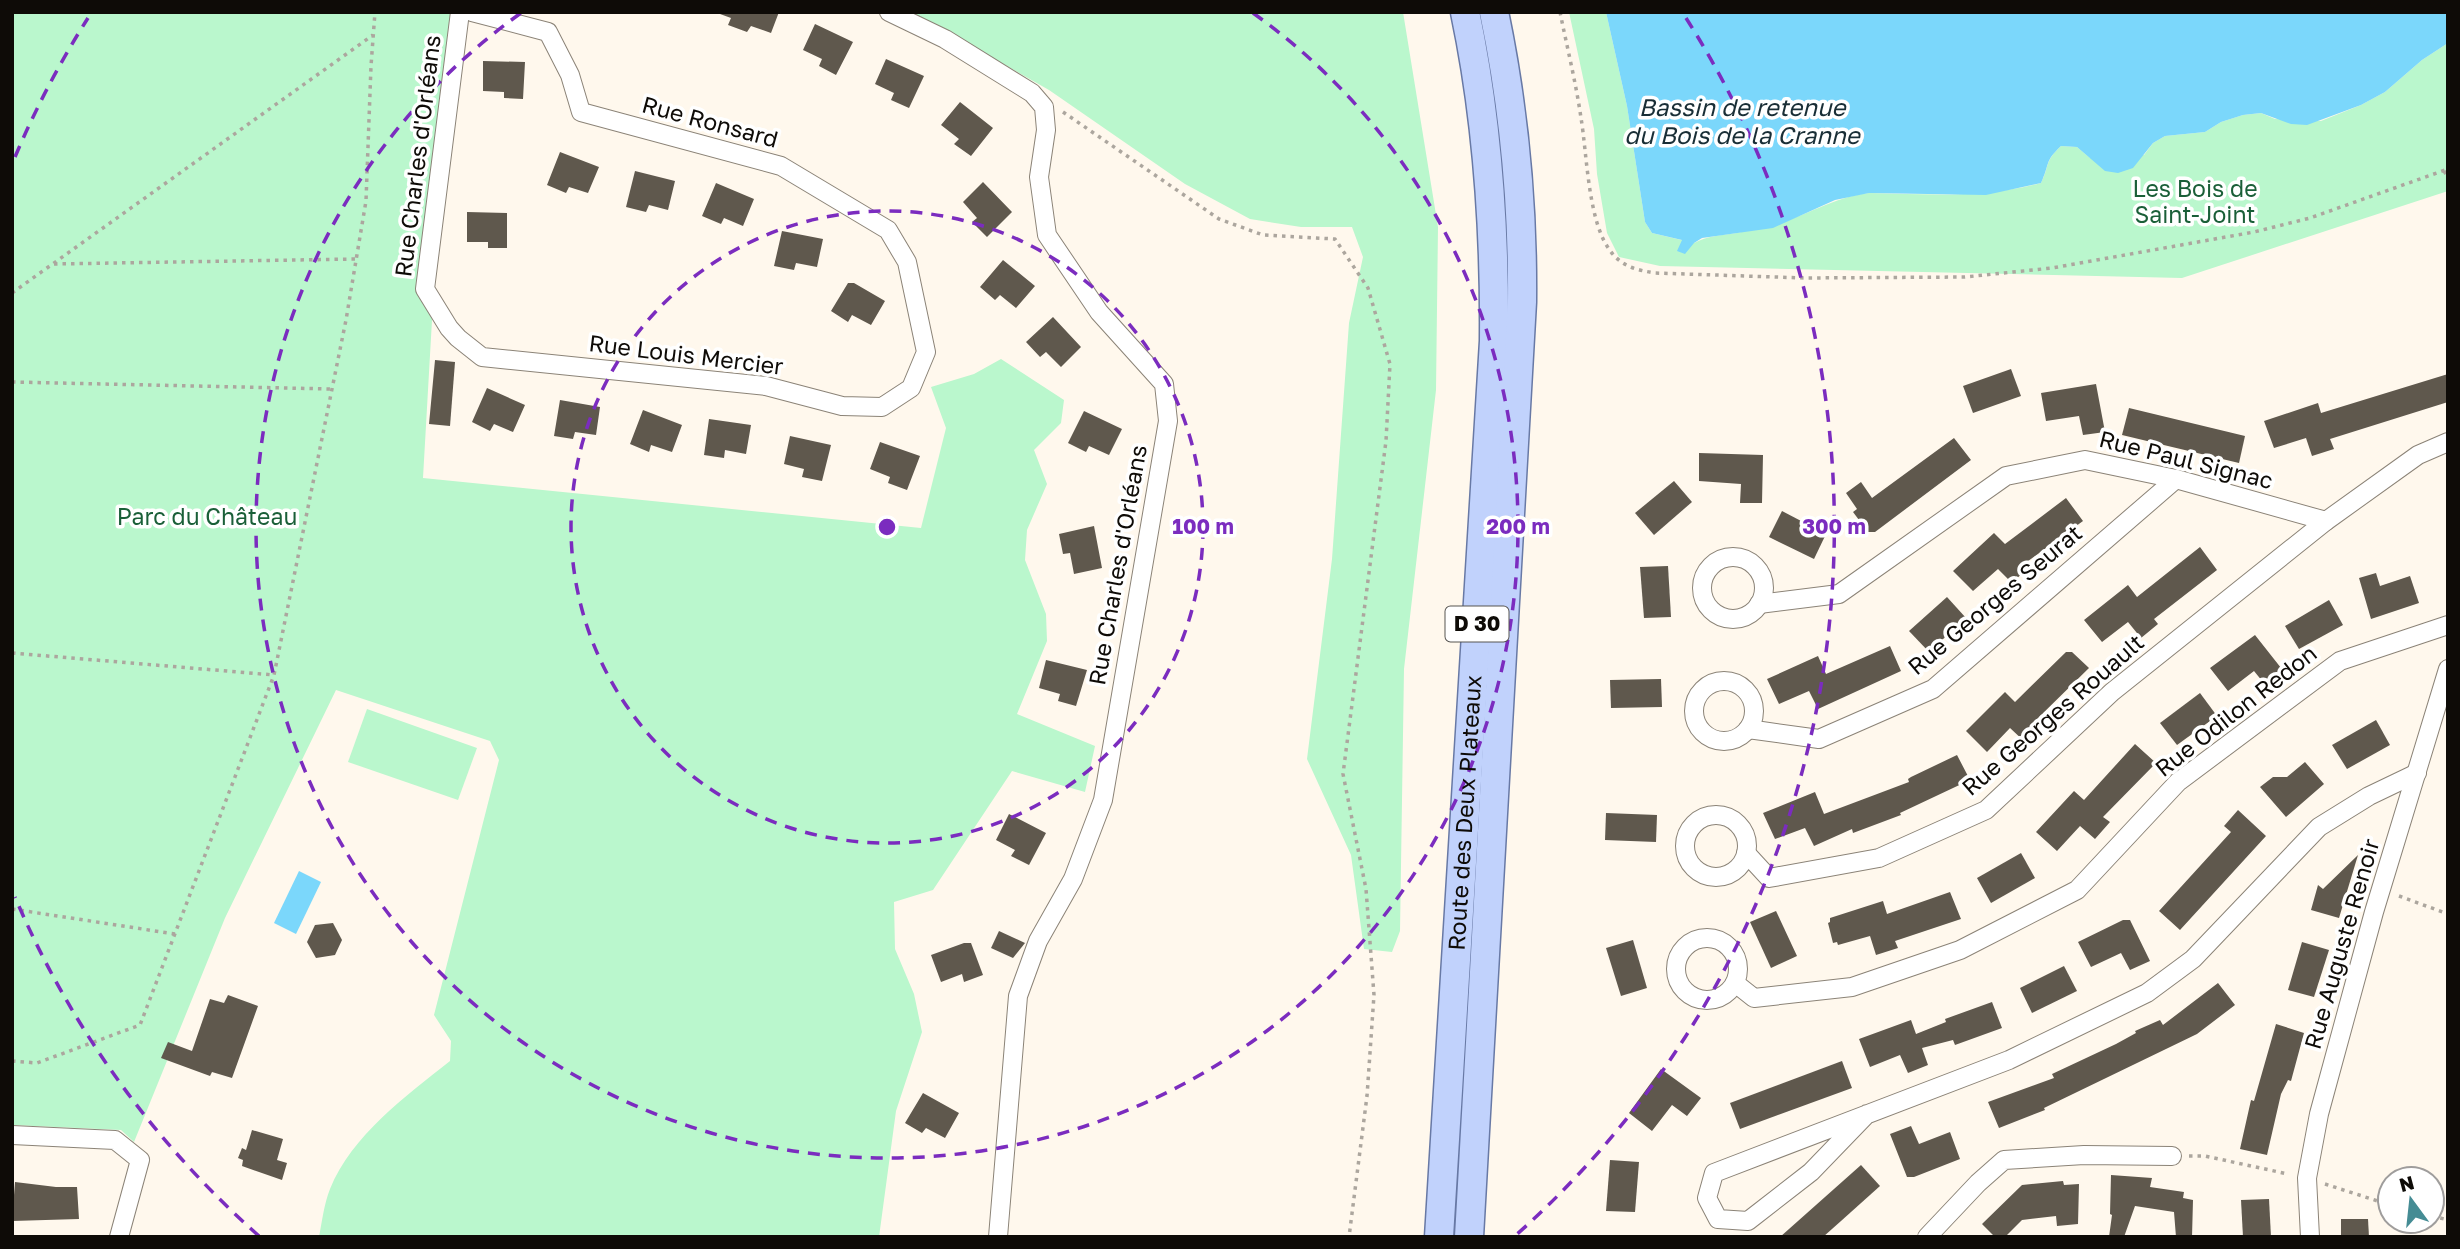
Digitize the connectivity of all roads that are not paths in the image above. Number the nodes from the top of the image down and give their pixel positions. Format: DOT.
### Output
graph roads {
  1 [pos="460,12"];
  2 [pos="472,12"];
  3 [pos="890,12"];
  4 [pos="1465,12"];
  5 [pos="1494,12"];
  6 [pos="458,338"];
  7 [pos="926,352"];
  8 [pos="2448,442"];
  9 [pos="2176,480"];
  10 [pos="2326,521"];
  11 [pos="1759,604"];
  12 [pos="2448,625"];
  13 [pos="2448,668"];
  14 [pos="1748,729"];
  15 [pos="2417,773"];
  16 [pos="1746,853"];
  17 [pos="1735,983"];
  18 [pos="1867,1114"];
  19 [pos="12,1135"];
  20 [pos="2172,1156"];
  21 [pos="119,1237"];
  22 [pos="998,1237"];
  23 [pos="1439,1237"];
  24 [pos="1469,1237"];
  25 [pos="1927,1237"];
  26 [pos="2309,1237"];
  1 -- 6 [label="street, Rue Charles d'Orléans"];
  2 -- 7 [label="street, Rue Ronsard"];
  3 -- 22 [label="street, Rue Charles d'Orléans"];
  4 -- 23 [label="main road, Route des Deux Plateaux / D 30"];
  5 -- 24 [label="main road, Route des Deux Plateaux / D 30"];
  6 -- 7 [label="street, Rue Louis Mercier"];
  8 -- 10 [label="street"];
  9 -- 10 [label="street, Rue Paul Signac"];
  9 -- 11 [label="street, Rue Paul Signac"];
  9 -- 14 [label="street, Rue Georges Seurat"];
  10 -- 16 [label="street, Rue Georges Rouault"];
  12 -- 17 [label="street, Rue Odilon Redon"];
  13 -- 15 [label="street, Rue Auguste Renoir"];
  15 -- 18 [label="street"];
  15 -- 26 [label="street, Rue Auguste Renoir"];
  18 -- 18 [label="street"];
  19 -- 21 [label="street"];
  20 -- 25 [label="street"];
}
